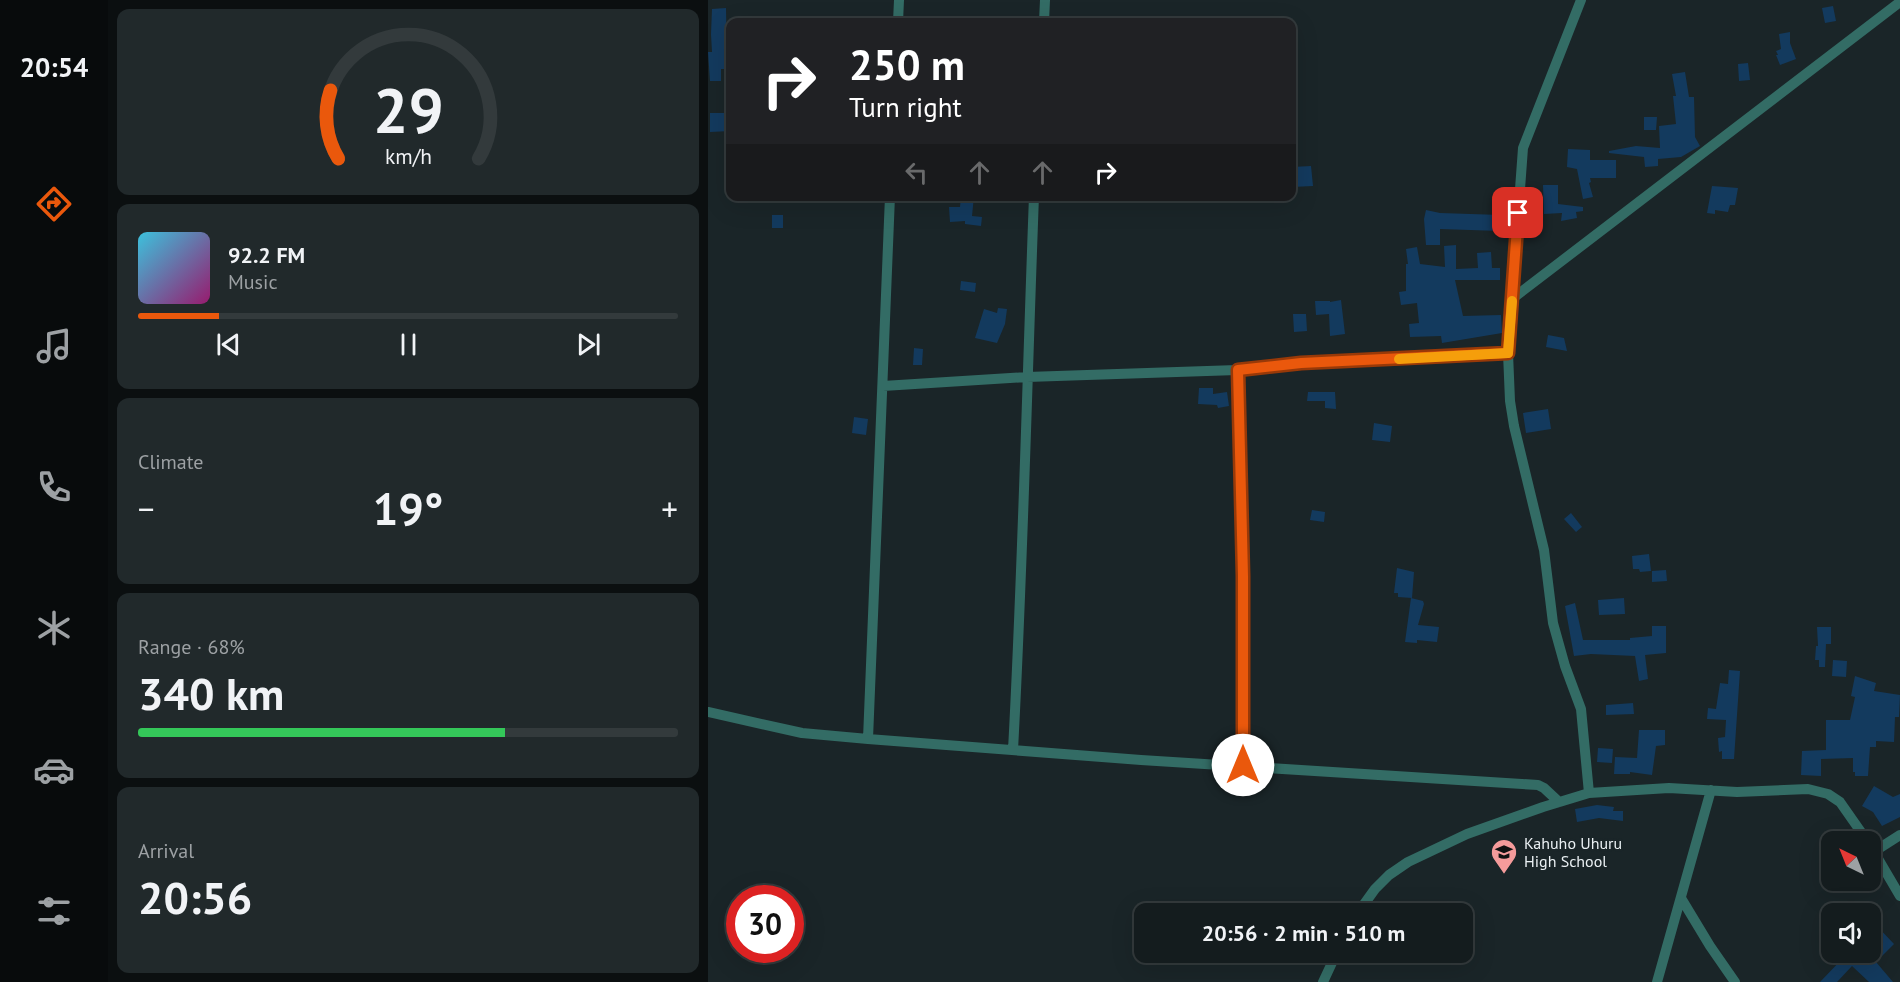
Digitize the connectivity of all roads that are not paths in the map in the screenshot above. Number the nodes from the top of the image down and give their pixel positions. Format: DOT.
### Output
graph roads {
  1 [pos="898,0"];
  2 [pos="1045,0"];
  3 [pos="1581,0"];
  4 [pos="1900,2"];
  5 [pos="898,18"];
  6 [pos="1044,18"];
  7 [pos="890,201"];
  8 [pos="1034,201"];
  9 [pos="1512,299"];
  10 [pos="1508,353"];
  11 [pos="1238,370"];
  12 [pos="1027,376"];
  13 [pos="882,386"];
  14 [pos="708,712"];
  15 [pos="868,739"];
  16 [pos="1013,750"];
  17 [pos="1243,765"];
  18 [pos="1711,790"];
  19 [pos="1589,793"];
  20 [pos="1559,802"];
  21 [pos="1860,831"];
  22 [pos="1900,835"];
  23 [pos="1881,842"];
  24 [pos="1881,863"];
  25 [pos="1900,896"];
  26 [pos="1681,898"];
  27 [pos="1365,903"];
  28 [pos="1332,963"];
  29 [pos="1323,982"];
  30 [pos="1657,982"];
  31 [pos="1735,982"];
  1 -- 5 [label="street"];
  2 -- 6 [label="street"];
  3 -- 9 [label="street"];
  4 -- 9 [label="street"];
  7 -- 13 [label="street"];
  8 -- 12 [label="street"];
  9 -- 10 [label="street"];
  10 -- 11 [label="street"];
  10 -- 19 [label="street"];
  11 -- 12 [label="street"];
  11 -- 17 [label="street"];
  12 -- 13 [label="street"];
  12 -- 16 [label="street"];
  13 -- 15 [label="street"];
  14 -- 15 [label="street"];
  15 -- 16 [label="street"];
  16 -- 17 [label="street"];
  17 -- 20 [label="street"];
  18 -- 19 [label="street"];
  18 -- 21 [label="street"];
  18 -- 26 [label="street"];
  19 -- 20 [label="street"];
  20 -- 27 [label="street"];
  22 -- 23 [label="street"];
  24 -- 25 [label="street"];
  26 -- 30 [label="street"];
  26 -- 31 [label="street"];
  28 -- 29 [label="street"];
}
